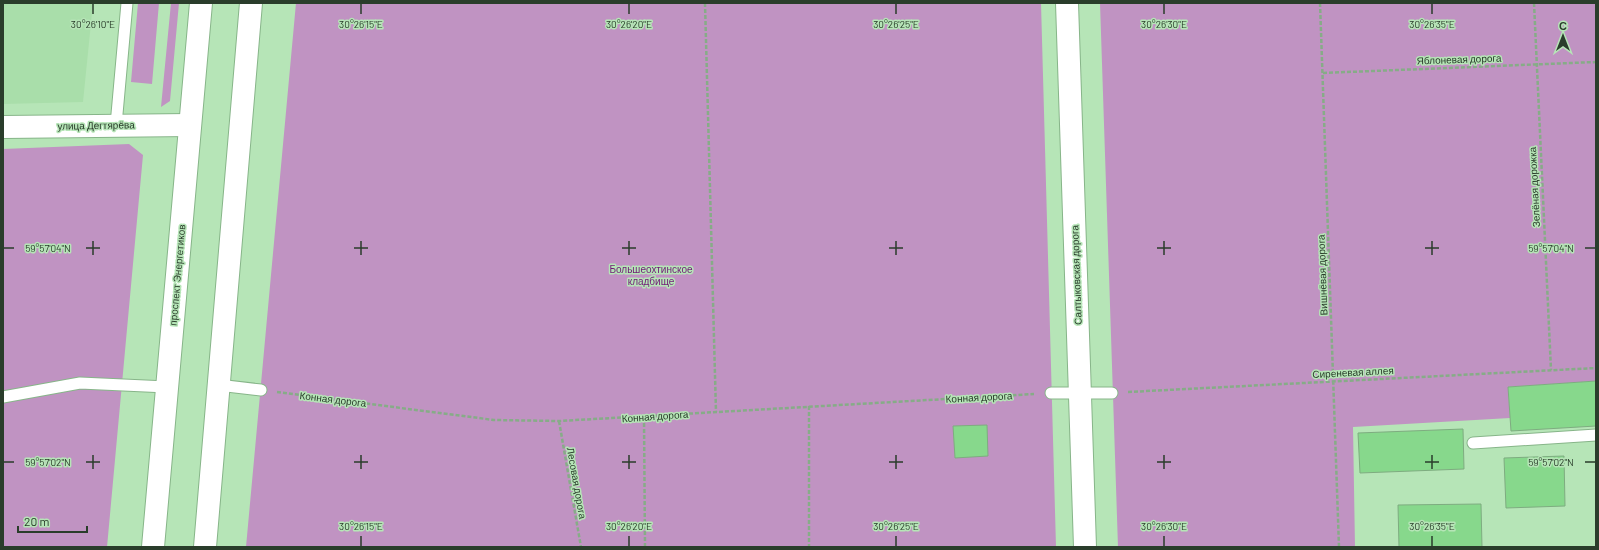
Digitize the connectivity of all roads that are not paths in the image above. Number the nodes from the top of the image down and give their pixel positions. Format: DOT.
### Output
graph roads {
  1 [pos="127,3"];
  2 [pos="201,3"];
  3 [pos="252,3"];
  4 [pos="1067,3"];
  5 [pos="116,125"];
  6 [pos="190,125"];
  7 [pos="3,127"];
  8 [pos="218,385"];
  9 [pos="167,386"];
  10 [pos="261,390"];
  11 [pos="1052,393"];
  12 [pos="1080,393"];
  13 [pos="1112,393"];
  14 [pos="3,397"];
  15 [pos="1596,435"];
  16 [pos="1473,443"];
  17 [pos="153,547"];
  18 [pos="204,547"];
  19 [pos="1085,547"];
  1 -- 5 [label="lane"];
  2 -- 6 [label="main road, проспект Энергетиков"];
  3 -- 8 [label="main road"];
  4 -- 12 [label="main road, Салтыковская дорога"];
  5 -- 6 [label="main road, улица Дегтярёва"];
  5 -- 7 [label="main road, улица Дегтярёва"];
  6 -- 9 [label="main road, проспект Энергетиков"];
  8 -- 10 [label="lane"];
  8 -- 18 [label="main road"];
  9 -- 14 [label="lane"];
  9 -- 17 [label="main road, проспект Энергетиков"];
  11 -- 12 [label="lane"];
  12 -- 13 [label="lane"];
  12 -- 19 [label="main road, Салтыковская дорога"];
  15 -- 16 [label="lane"];
}
